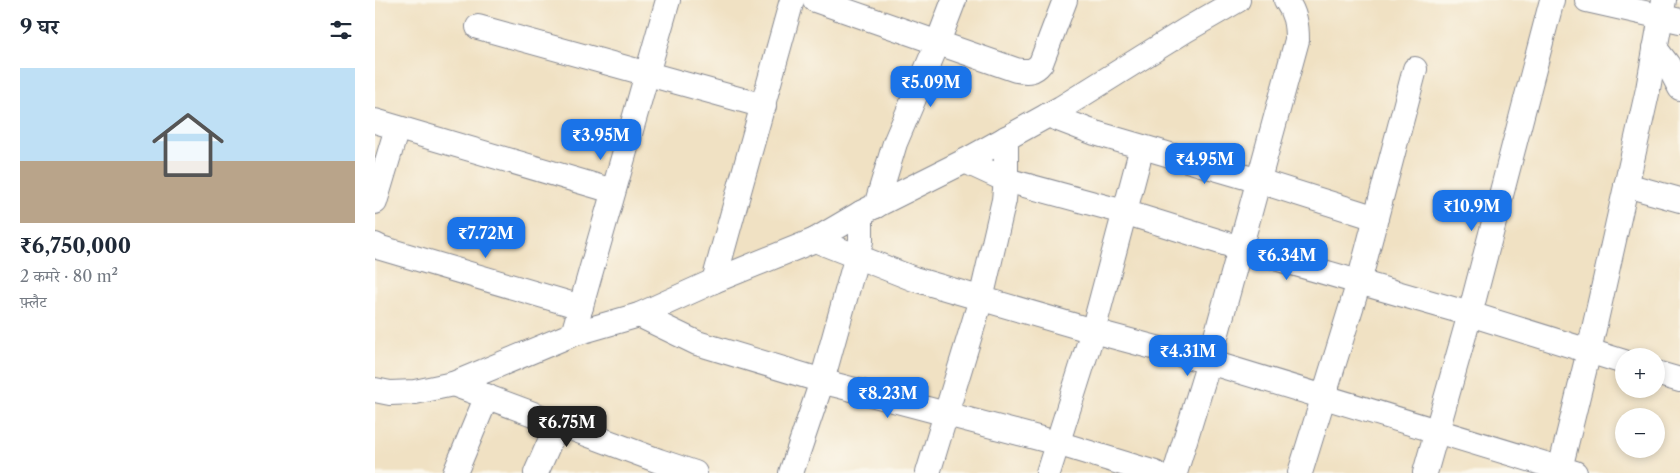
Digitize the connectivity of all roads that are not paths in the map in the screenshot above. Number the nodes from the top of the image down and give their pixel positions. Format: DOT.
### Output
graph roads {
  1 [pos="668,0"];
  2 [pos="792,0"];
  3 [pos="815,0"];
  4 [pos="954,0"];
  5 [pos="1065,0"];
  6 [pos="1238,0"];
  7 [pos="1286,0"];
  8 [pos="1552,0"];
  9 [pos="1587,0"];
  10 [pos="1668,13"];
  11 [pos="478,26"];
  12 [pos="938,42"];
  13 [pos="1655,48"];
  14 [pos="1415,69"];
  15 [pos="646,72"];
  16 [pos="1680,88"];
  17 [pos="763,106"];
  18 [pos="1048,115"];
  19 [pos="386,124"];
  20 [pos="1006,138"];
  21 [pos="1142,147"];
  22 [pos="965,161"];
  23 [pos="1006,180"];
  24 [pos="1259,181"];
  25 [pos="1626,185"];
  26 [pos="613,191"];
  27 [pos="1679,194"];
  28 [pos="375,202"];
  29 [pos="869,209"];
  30 [pos="1125,212"];
  31 [pos="1376,218"];
  32 [pos="815,240"];
  33 [pos="375,245"];
  34 [pos="1240,248"];
  35 [pos="856,256"];
  36 [pos="714,282"];
  37 [pos="1359,282"];
  38 [pos="981,299"];
  39 [pos="581,307"];
  40 [pos="1470,314"];
  41 [pos="639,315"];
  42 [pos="1093,331"];
  43 [pos="573,334"];
  44 [pos="1589,352"];
  45 [pos="1615,359"];
  46 [pos="1209,362"];
  47 [pos="1665,375"];
  48 [pos="1680,380"];
  49 [pos="822,381"];
  50 [pos="453,384"];
  51 [pos="375,390"];
  52 [pos="487,396"];
  53 [pos="1324,396"];
  54 [pos="945,414"];
  55 [pos="557,423"];
  56 [pos="1437,431"];
  57 [pos="1057,443"];
  58 [pos="656,467"];
  59 [pos="1565,471"];
  60 [pos="455,473"];
  61 [pos="536,473"];
  62 [pos="695,473"];
  63 [pos="791,473"];
  64 [pos="928,473"];
  65 [pos="1048,473"];
  66 [pos="1155,473"];
  67 [pos="1175,473"];
  68 [pos="1300,473"];
  69 [pos="1425,473"];
  1 -- 15 [label="street"];
  2 -- 17 [label="street"];
  3 -- 12 [label="street"];
  4 -- 12 [label="street"];
  5 -- 12 [label="street"];
  6 -- 18 [label="street"];
  7 -- 24 [label="street"];
  8 -- 40 [label="street"];
  9 -- 10 [label="street"];
  10 -- 13 [label="street"];
  11 -- 15 [label="street"];
  12 -- 29 [label="street"];
  13 -- 16 [label="street"];
  13 -- 25 [label="street"];
  14 -- 31 [label="street"];
  15 -- 17 [label="street"];
  15 -- 26 [label="street"];
  17 -- 36 [label="street"];
  18 -- 20 [label="street"];
  18 -- 21 [label="street"];
  19 -- 26 [label="street"];
  19 -- 28 [label="street"];
  20 -- 22 [label="street"];
  20 -- 23 [label="street"];
  21 -- 24 [label="street"];
  21 -- 30 [label="street"];
  22 -- 23 [label="street"];
  22 -- 29 [label="street"];
  23 -- 30 [label="street"];
  23 -- 38 [label="street"];
  24 -- 31 [label="street"];
  24 -- 34 [label="street"];
  25 -- 27 [label="street"];
  25 -- 44 [label="street"];
  26 -- 39 [label="street"];
  29 -- 32 [label="street"];
  29 -- 35 [label="street"];
  30 -- 34 [label="street"];
  30 -- 42 [label="street"];
  31 -- 37 [label="street"];
  32 -- 35 [label="street"];
  32 -- 36 [label="street"];
  33 -- 39 [label="street"];
  34 -- 37 [label="street"];
  34 -- 46 [label="street"];
  35 -- 38 [label="street"];
  35 -- 49 [label="street"];
  36 -- 41 [label="street"];
  37 -- 40 [label="street"];
  37 -- 53 [label="street"];
  38 -- 42 [label="street"];
  38 -- 54 [label="street"];
  39 -- 43 [label="street"];
  40 -- 44 [label="street"];
  40 -- 56 [label="street"];
  41 -- 43 [label="street"];
  41 -- 49 [label="street"];
  42 -- 46 [label="street"];
  42 -- 57 [label="street"];
  43 -- 50 [label="street"];
  44 -- 45 [label="street"];
  44 -- 59 [label="street"];
  46 -- 53 [label="street"];
  46 -- 67 [label="street"];
  47 -- 48 [label="street"];
  49 -- 54 [label="street"];
  49 -- 63 [label="street"];
  50 -- 51 [label="street"];
  50 -- 52 [label="street"];
  52 -- 55 [label="street"];
  52 -- 60 [label="street"];
  53 -- 56 [label="street"];
  53 -- 68 [label="street"];
  54 -- 57 [label="street"];
  54 -- 64 [label="street"];
  55 -- 58 [label="street"];
  55 -- 61 [label="street"];
  56 -- 59 [label="street"];
  56 -- 69 [label="street"];
  57 -- 65 [label="street"];
  57 -- 66 [label="street"];
  58 -- 62 [label="street"];
}
